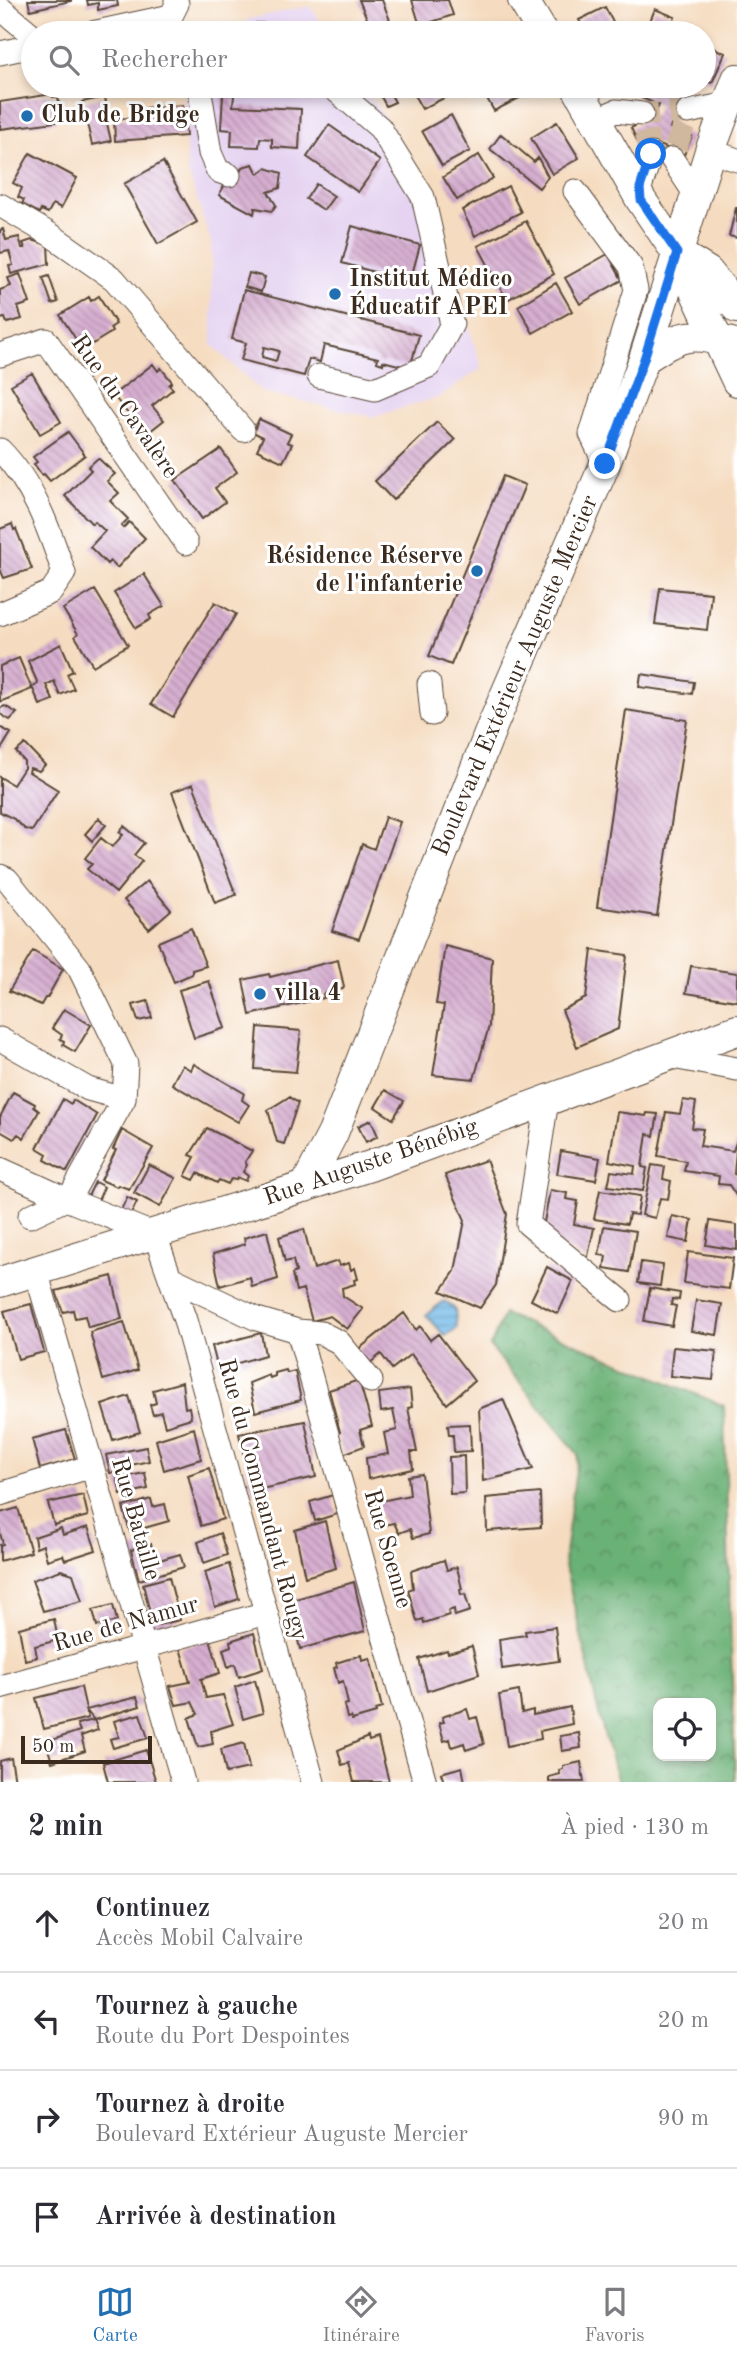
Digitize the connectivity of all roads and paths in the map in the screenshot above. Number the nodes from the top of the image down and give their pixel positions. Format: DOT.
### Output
graph roads {
  1 [pos="523,0"];
  2 [pos="0,8"];
  3 [pos="174,16"];
  4 [pos="150,21"];
  5 [pos="536,21"];
  6 [pos="21,26"];
  7 [pos="21,49"];
  8 [pos="0,54"];
  9 [pos="732,92"];
  10 [pos="201,98"];
  11 [pos="345,98"];
  12 [pos="584,98"];
  13 [pos="688,113"];
  14 [pos="642,114"];
  15 [pos="597,119"];
  16 [pos="723,155"];
  17 [pos="229,175"];
  18 [pos="575,191"];
  19 [pos="696,195"];
  20 [pos="641,200"];
  21 [pos="0,205"];
  22 [pos="677,253"];
  23 [pos="737,308"];
  24 [pos="727,341"];
  25 [pos="0,355"];
  26 [pos="644,359"];
  27 [pos="319,376"];
  28 [pos="737,381"];
  29 [pos="243,430"];
  30 [pos="0,450"];
  31 [pos="605,464"];
  32 [pos="186,543"];
  33 [pos="0,614"];
  34 [pos="429,684"];
  35 [pos="432,714"];
  36 [pos="0,876"];
  37 [pos="737,1030"];
  38 [pos="0,1039"];
  39 [pos="667,1056"];
  40 [pos="737,1069"];
  41 [pos="124,1099"];
  42 [pos="547,1100"];
  43 [pos="333,1133"];
  44 [pos="370,1166"];
  45 [pos="0,1169"];
  46 [pos="305,1187"];
  47 [pos="66,1199"];
  48 [pos="30,1216"];
  49 [pos="155,1235"];
  50 [pos="36,1271"];
  51 [pos="171,1278"];
  52 [pos="0,1282"];
  53 [pos="620,1300"];
  54 [pos="298,1331"];
  55 [pos="371,1381"];
  56 [pos="92,1466"];
  57 [pos="0,1494"];
  58 [pos="266,1613"];
  59 [pos="144,1647"];
  60 [pos="0,1687"];
  61 [pos="183,1782"];
  62 [pos="313,1782"];
  63 [pos="425,1782"];
  1 -- 5 [label="main road"];
  2 -- 6 [label="street"];
  3 -- 4 [label="street"];
  7 -- 8 [label="street"];
  9 -- 13 [label="street"];
  9 -- 16 [label="main road, Boulevard Extérieur Auguste Mercier"];
  10 -- 17 [label="street"];
  11 -- 27 [label="street"];
  12 -- 15 [label="main road"];
  14 -- 15 [label="street"];
  15 -- 20 [label="main road"];
  16 -- 19 [label="main road, Boulevard Extérieur Auguste Mercier"];
  18 -- 31 [label="street"];
  19 -- 20 [label="street"];
  19 -- 22 [label="main road, Boulevard Extérieur Auguste Mercier"];
  20 -- 22 [label="main road"];
  21 -- 29 [label="street"];
  22 -- 23 [label="main road"];
  22 -- 24 [label="main road"];
  22 -- 26 [label="main road, Boulevard Extérieur Auguste Mercier"];
  24 -- 26 [label="main road"];
  24 -- 28 [label="main road"];
  25 -- 32 [label="street, Rue du Cavalère"];
  26 -- 31 [label="main road, Boulevard Extérieur Auguste Mercier"];
  30 -- 33 [label="street"];
  31 -- 43 [label="main road, Boulevard Extérieur Auguste Mercier"];
  34 -- 35 [label="street"];
  36 -- 41 [label="street"];
  37 -- 39 [label="main road, Rue Auguste Bénébig"];
  38 -- 41 [label="street"];
  39 -- 40 [label="street"];
  39 -- 42 [label="main road, Rue Auguste Bénébig"];
  41 -- 47 [label="street"];
  42 -- 44 [label="main road, Rue Auguste Bénébig"];
  42 -- 53 [label="street"];
  43 -- 44 [label="main road"];
  43 -- 46 [label="main road, Boulevard Extérieur Auguste Mercier"];
  44 -- 46 [label="main road, Rue Auguste Bénébig"];
  45 -- 47 [label="street"];
  46 -- 49 [label="main road, Rue Auguste Bénébig"];
  47 -- 48 [label="street"];
  47 -- 49 [label="street"];
  49 -- 50 [label="main road, Rue Auguste Bénébig"];
  49 -- 51 [label="street, Rue du Commandant Rougy"];
  50 -- 52 [label="main road, Rue Auguste Bénébig"];
  50 -- 56 [label="street, Rue Bataille"];
  51 -- 54 [label="street"];
  51 -- 58 [label="street, Rue du Commandant Rougy"];
  54 -- 55 [label="street"];
  54 -- 63 [label="street, Rue Soenne"];
  56 -- 57 [label="street"];
  56 -- 59 [label="street, Rue Bataille"];
  58 -- 59 [label="street, Rue de Namur"];
  58 -- 62 [label="street, Rue du Commandant Rougy"];
  59 -- 60 [label="street, Rue de Namur"];
  59 -- 61 [label="street, Rue Bataille"];
}
